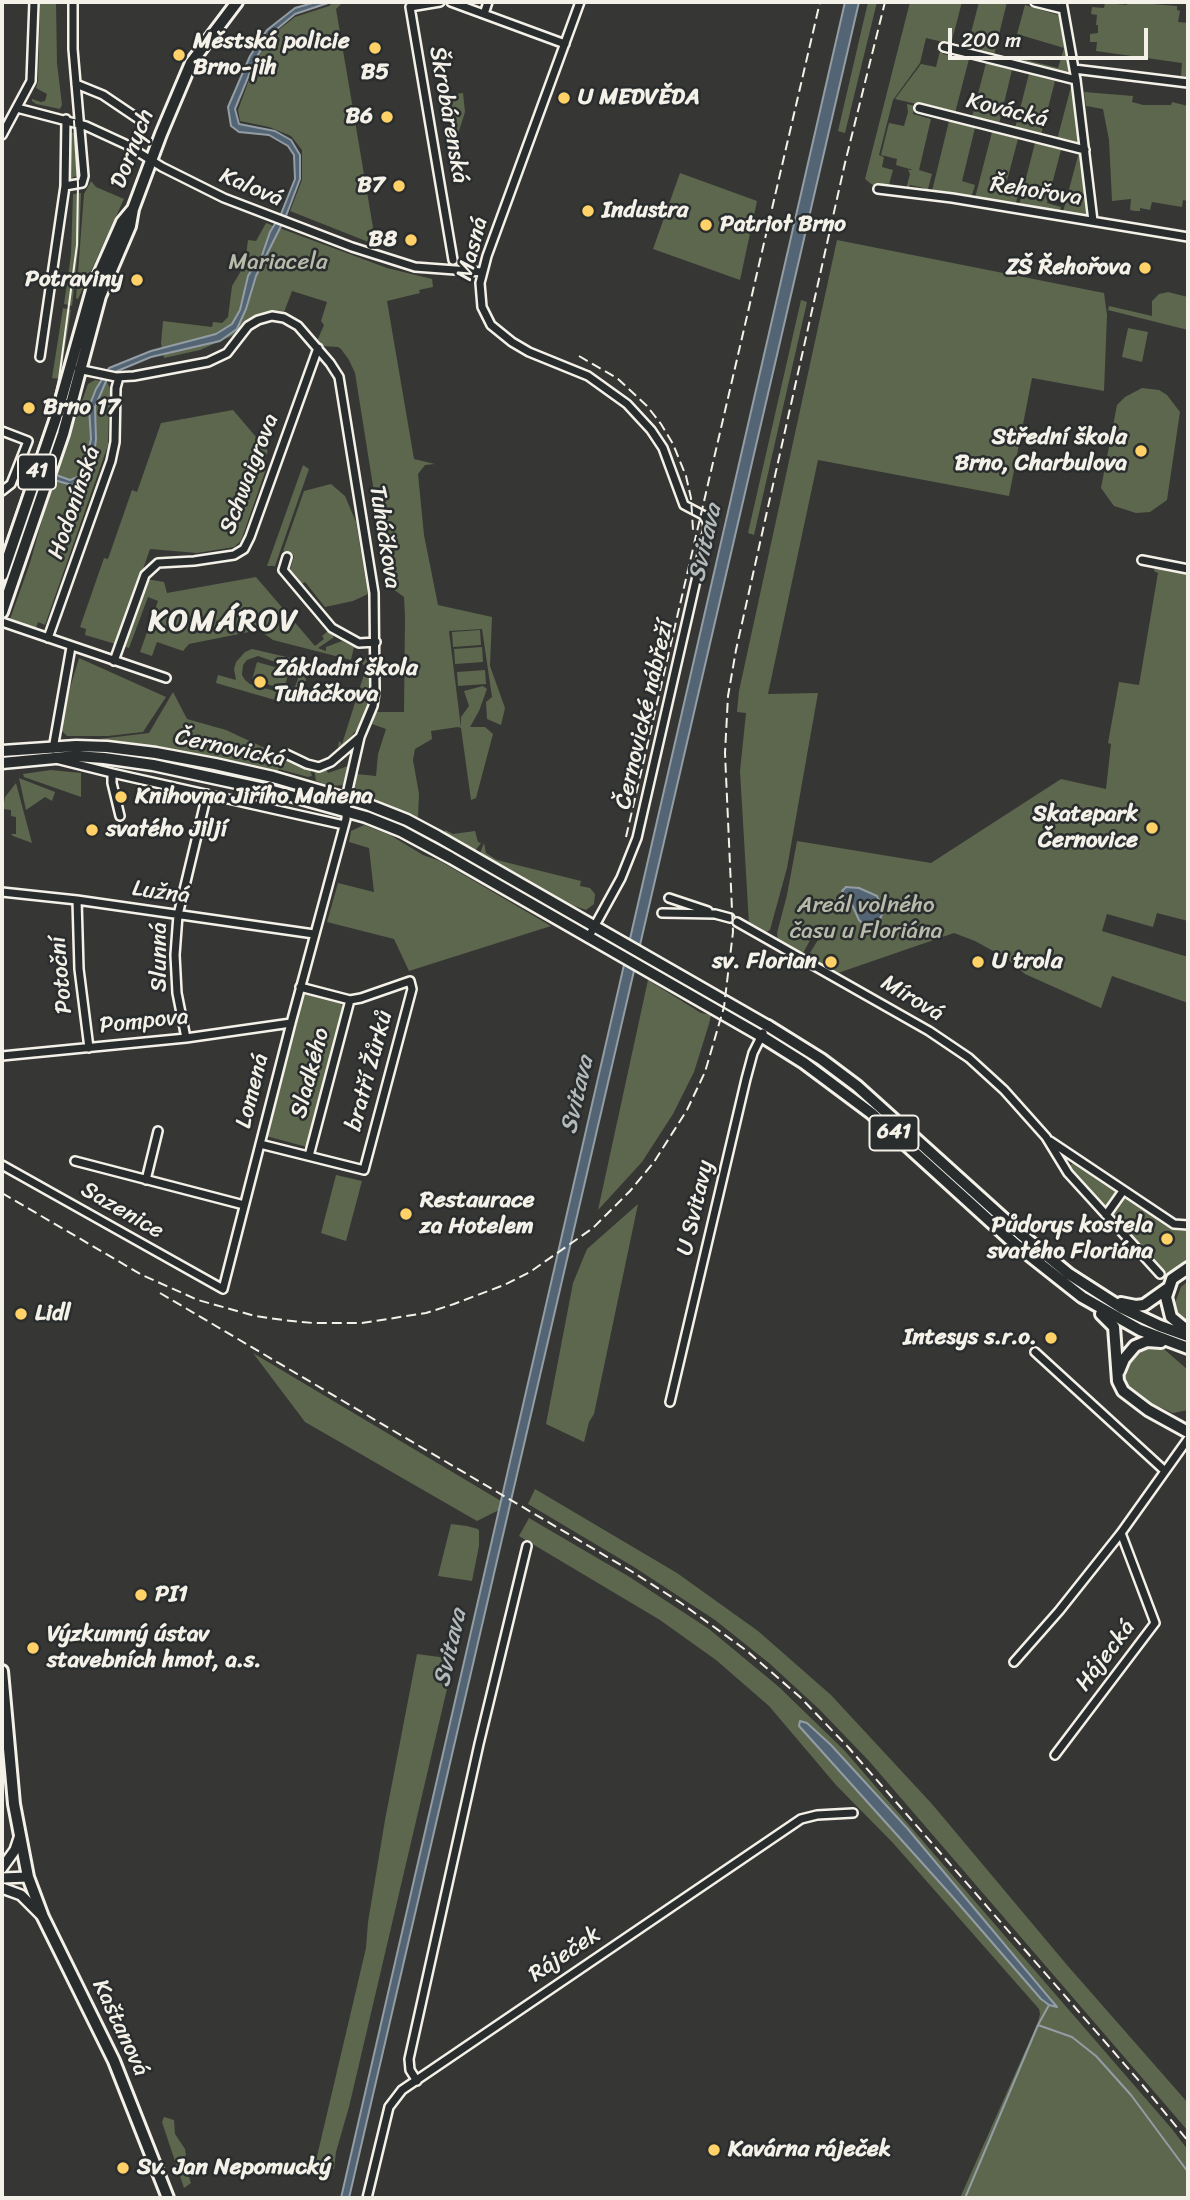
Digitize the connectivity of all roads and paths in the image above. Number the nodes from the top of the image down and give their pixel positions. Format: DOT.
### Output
graph roads {
  1 [pos="34,2"];
  2 [pos="73,2"];
  3 [pos="237,2"];
  4 [pos="440,2"];
  5 [pos="451,2"];
  6 [pos="488,2"];
  7 [pos="580,2"];
  8 [pos="1035,2"];
  9 [pos="1063,5"];
  10 [pos="484,14"];
  11 [pos="565,44"];
  12 [pos="944,47"];
  13 [pos="1074,69"];
  14 [pos="1076,80"];
  15 [pos="1188,83"];
  16 [pos="76,84"];
  17 [pos="17,108"];
  18 [pos="919,108"];
  19 [pos="66,119"];
  20 [pos="143,122"];
  21 [pos="79,123"];
  22 [pos="2,135"];
  23 [pos="1085,150"];
  24 [pos="151,160"];
  25 [pos="65,186"];
  26 [pos="878,189"];
  27 [pos="132,209"];
  28 [pos="1093,221"];
  29 [pos="1188,237"];
  30 [pos="453,260"];
  31 [pos="482,272"];
  32 [pos="317,348"];
  33 [pos="40,357"];
  34 [pos="75,369"];
  35 [pos="118,377"];
  36 [pos="2,431"];
  37 [pos="2,491"];
  38 [pos="684,505"];
  39 [pos="287,557"];
  40 [pos="1142,560"];
  41 [pos="1188,569"];
  42 [pos="2,575"];
  43 [pos="2,612"];
  44 [pos="2,622"];
  45 [pos="48,638"];
  46 [pos="376,642"];
  47 [pos="71,647"];
  48 [pos="114,661"];
  49 [pos="166,678"];
  50 [pos="360,737"];
  51 [pos="4,751"];
  52 [pos="53,752"];
  53 [pos="286,754"];
  54 [pos="5,763"];
  55 [pos="112,773"];
  56 [pos="207,794"];
  57 [pos="347,805"];
  58 [pos="120,816"];
  59 [pos="344,825"];
  60 [pos="2,892"];
  61 [pos="669,898"];
  62 [pos="77,900"];
  63 [pos="662,914"];
  64 [pos="715,914"];
  65 [pos="178,915"];
  66 [pos="594,926"];
  67 [pos="314,934"];
  68 [pos="588,938"];
  69 [pos="300,987"];
  70 [pos="350,1000"];
  71 [pos="290,1023"];
  72 [pos="768,1026"];
  73 [pos="761,1036"];
  74 [pos="186,1038"];
  75 [pos="89,1048"];
  76 [pos="2,1056"];
  77 [pos="158,1131"];
  78 [pos="1046,1137"];
  79 [pos="260,1144"];
  80 [pos="309,1156"];
  81 [pos="75,1161"];
  82 [pos="2,1165"];
  83 [pos="146,1180"];
  84 [pos="1123,1191"];
  85 [pos="244,1205"];
  86 [pos="1106,1215"];
  87 [pos="1188,1225"];
  88 [pos="1188,1268"];
  89 [pos="1160,1274"];
  90 [pos="1168,1288"];
  91 [pos="223,1289"];
  92 [pos="1082,1297"];
  93 [pos="1104,1298"];
  94 [pos="1188,1331"];
  95 [pos="1188,1336"];
  96 [pos="1171,1343"];
  97 [pos="1188,1348"];
  98 [pos="1034,1352"];
  99 [pos="1118,1377"];
  100 [pos="670,1402"];
  101 [pos="1188,1432"];
  102 [pos="1188,1439"];
  103 [pos="1165,1471"];
  104 [pos="1121,1534"];
  105 [pos="527,1546"];
  106 [pos="1014,1662"];
  107 [pos="2,1671"];
  108 [pos="1055,1755"];
  109 [pos="853,1812"];
  110 [pos="19,1838"];
  111 [pos="2,1868"];
  112 [pos="28,1877"];
  113 [pos="2,1878"];
  114 [pos="2,1888"];
  115 [pos="43,1917"];
  116 [pos="417,2081"];
  117 [pos="168,2198"];
  118 [pos="367,2198"];
  1 -- 17 [label="street"];
  2 -- 16 [label="street"];
  3 -- 24 [label="main road, Dornych / 41"];
  4 -- 30 [label="street, Škrobárenská"];
  5 -- 10 [label="street"];
  6 -- 10 [label="street"];
  7 -- 11 [label="street, Masná"];
  8 -- 9 [label="street"];
  9 -- 13 [label="street"];
  10 -- 11 [label="street"];
  11 -- 31 [label="street, Masná"];
  12 -- 14 [label="street"];
  13 -- 14 [label="street"];
  13 -- 15 [label="street"];
  14 -- 23 [label="street"];
  16 -- 20 [label="street"];
  16 -- 21 [label="street"];
  17 -- 19 [label="street, Kalová"];
  17 -- 22 [label="street"];
  18 -- 23 [label="street, Kovácká"];
  19 -- 21 [label="street, Kalová"];
  19 -- 25 [label="street"];
  21 -- 24 [label="street, Kalová"];
  21 -- 25 [label="street"];
  23 -- 28 [label="street"];
  24 -- 27 [label="main road, Dornych / 41"];
  24 -- 31 [label="street, Kalová"];
  25 -- 33 [label="street"];
  26 -- 28 [label="street, Řehořova"];
  27 -- 34 [label="main road, Dornych / 41"];
  27 -- 34 [label="main road, 41"];
  28 -- 29 [label="street, Řehořova"];
  31 -- 38 [label="street, Masná"];
  32 -- 35 [label="street, Tuháčkova"];
  32 -- 46 [label="street, Tuháčkova"];
  32 -- 48 [label="street, Schwaigrova"];
  34 -- 35 [label="street, Tuháčkova"];
  34 -- 42 [label="main road, 41"];
  34 -- 43 [label="main road, 41"];
  35 -- 45 [label="street, Hodonínská"];
  36 -- 37 [label="street"];
  38 -- 66 [label="street, Černovické nábřeží"];
  39 -- 46 [label="street"];
  40 -- 41 [label="street"];
  44 -- 45 [label="street"];
  45 -- 47 [label="street"];
  46 -- 50 [label="street, Tuháčkova"];
  47 -- 48 [label="street"];
  47 -- 52 [label="street"];
  48 -- 49 [label="street"];
  50 -- 53 [label="street, Tuháčkova"];
  50 -- 57 [label="street, Tuháčkova"];
  51 -- 52 [label="main road, Černovická / 641"];
  52 -- 54 [label="main road, Černovická / 641"];
  52 -- 55 [label="street, Černovická"];
  52 -- 57 [label="main road, Černovická / 641"];
  55 -- 56 [label="street, Černovická"];
  55 -- 58 [label="street"];
  56 -- 59 [label="street, Černovická"];
  56 -- 65 [label="street, Slunná"];
  57 -- 59 [label="street, Lomená"];
  57 -- 66 [label="main road, Černovická / 641"];
  57 -- 68 [label="main road, Černovická / 641"];
  59 -- 67 [label="street, Lomená"];
  60 -- 62 [label="street, Lužná"];
  61 -- 64 [label="street, Mírová"];
  62 -- 65 [label="street, Lužná"];
  62 -- 75 [label="street, Potoční"];
  63 -- 64 [label="street, Mírová"];
  64 -- 78 [label="street, Mírová"];
  65 -- 67 [label="street, Lužná"];
  65 -- 74 [label="street, Slunná"];
  66 -- 68 [label="street, Černovické nábřeží"];
  66 -- 72 [label="main road, Černovická / 641"];
  67 -- 69 [label="street, Lomená"];
  68 -- 73 [label="main road, Černovická / 641"];
  69 -- 70 [label="street"];
  69 -- 71 [label="street, Lomená"];
  70 -- 80 [label="street, Sladkého"];
  70 -- 80 [label="street, bratří Žůrků"];
  71 -- 74 [label="street, Pompova"];
  71 -- 79 [label="street, Lomená"];
  72 -- 73 [label="street, U Svitavy"];
  72 -- 93 [label="main road, 641"];
  73 -- 92 [label="main road, 641"];
  73 -- 100 [label="street, U Svitavy"];
  74 -- 75 [label="street, Pompova"];
  75 -- 76 [label="street, Pompova"];
  77 -- 83 [label="street"];
  78 -- 84 [label="street"];
  78 -- 86 [label="street"];
  79 -- 80 [label="street"];
  79 -- 85 [label="street, Lomená"];
  81 -- 83 [label="street"];
  82 -- 91 [label="street, Sazenice"];
  83 -- 85 [label="street"];
  84 -- 86 [label="street"];
  84 -- 87 [label="street"];
  85 -- 91 [label="street, Lomená"];
  86 -- 89 [label="street"];
  88 -- 90 [label="main road"];
  90 -- 93 [label="main road"];
  90 -- 94 [label="main road"];
  92 -- 96 [label="main road, 641"];
  92 -- 99 [label="main road"];
  93 -- 95 [label="main road, 641"];
  96 -- 97 [label="main road, 641"];
  96 -- 99 [label="main road"];
  98 -- 103 [label="street"];
  99 -- 101 [label="main road"];
  102 -- 103 [label="street"];
  103 -- 104 [label="street"];
  104 -- 106 [label="street"];
  104 -- 108 [label="street, Hájecká"];
  105 -- 116 [label="street"];
  107 -- 110 [label="main road, Kaštanová"];
  109 -- 116 [label="street, Ráječek"];
  110 -- 111 [label="street"];
  110 -- 112 [label="main road, Kaštanová"];
  112 -- 113 [label="street"];
  112 -- 115 [label="main road, Kaštanová"];
  114 -- 115 [label="street"];
  115 -- 117 [label="main road, Kaštanová"];
  116 -- 118 [label="street, Ráječek"];
}
